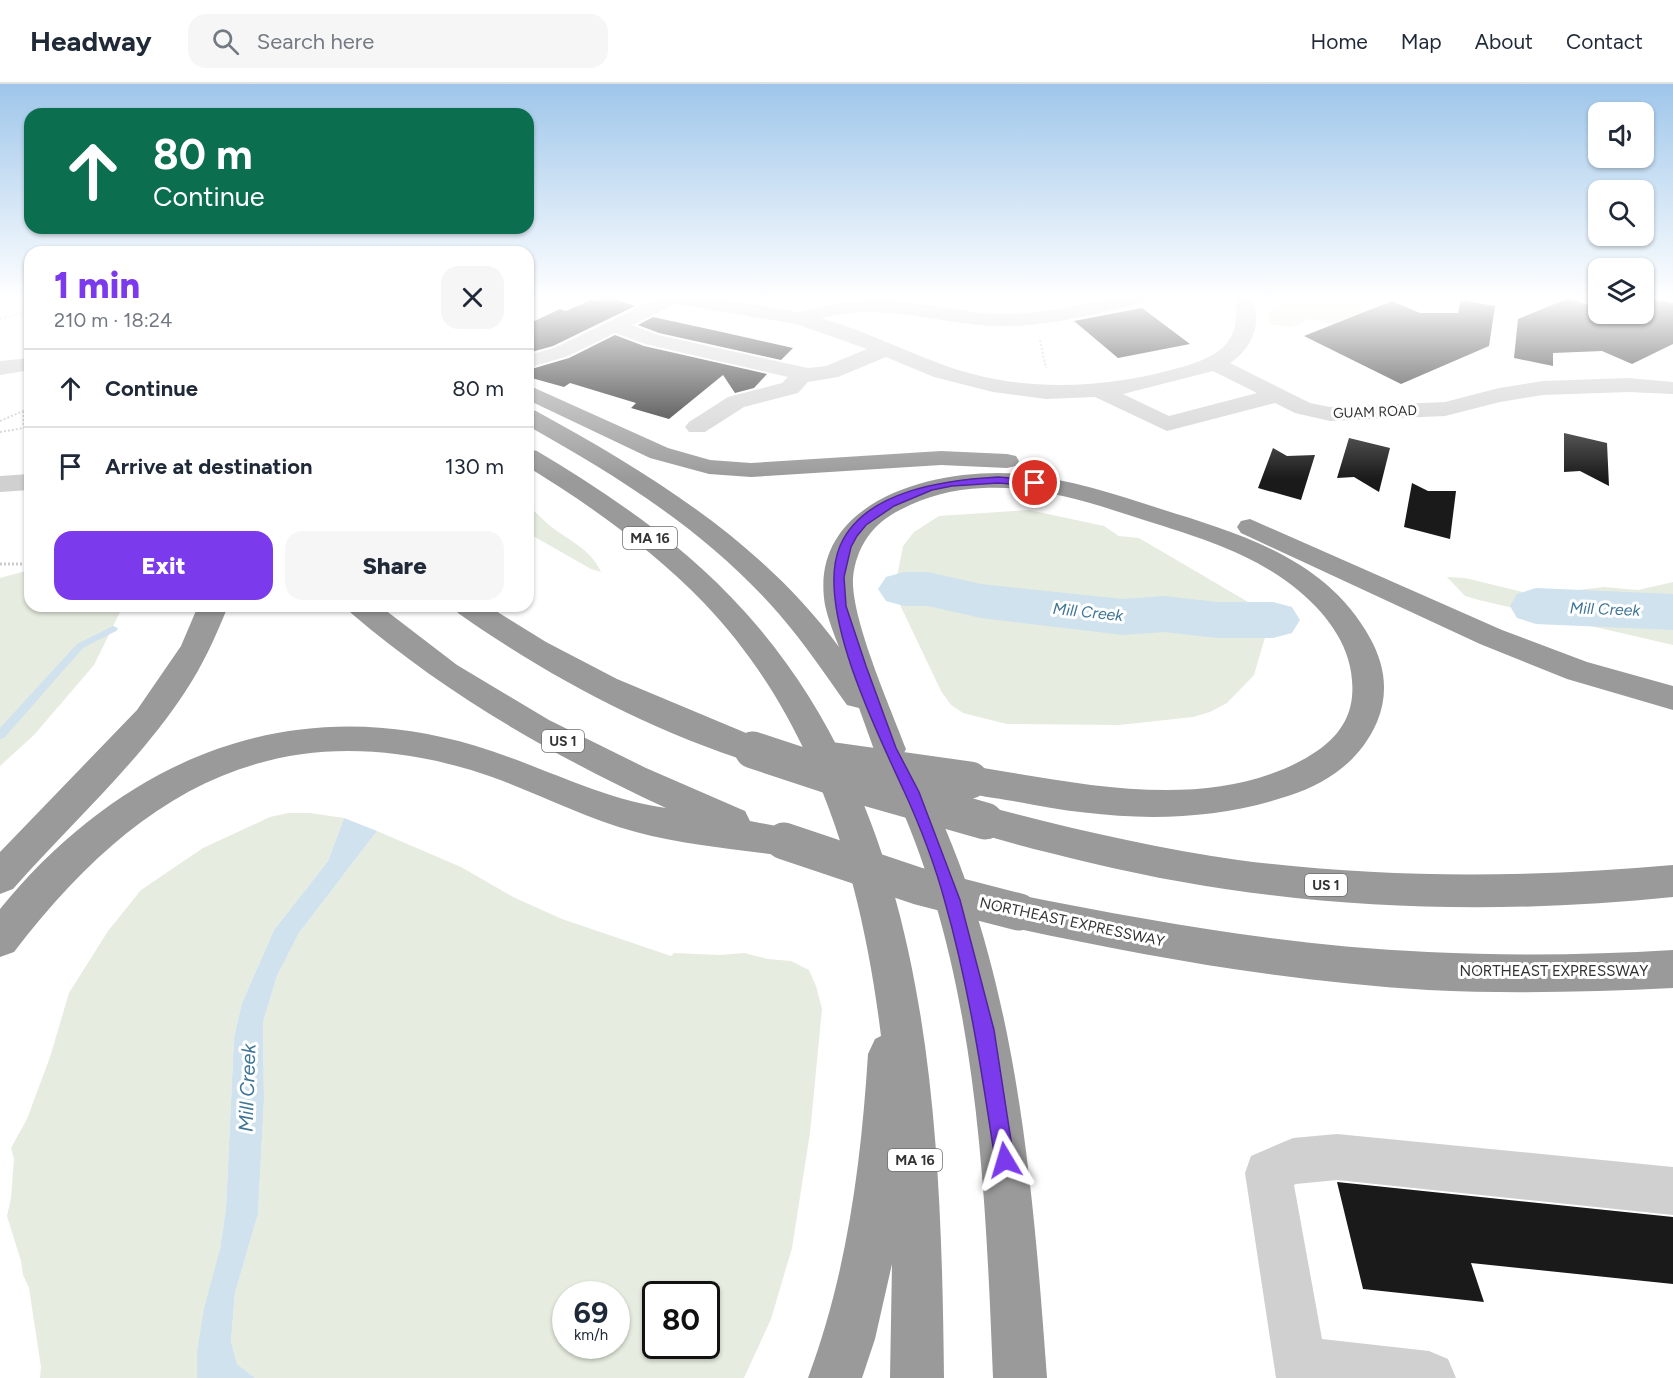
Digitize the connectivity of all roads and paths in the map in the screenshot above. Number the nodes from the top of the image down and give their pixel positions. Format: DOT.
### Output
graph roads {
  1 [pos="734,358"];
  2 [pos="865,358"];
  3 [pos="909,358"];
  4 [pos="1044,358"];
  5 [pos="1221,358"];
  6 [pos="1214,363"];
  7 [pos="24,365"];
  8 [pos="0,368"];
  9 [pos="803,374"];
  10 [pos="1672,388"];
  11 [pos="1051,392"];
  12 [pos="1102,392"];
  13 [pos="534,395"];
  14 [pos="1277,395"];
  15 [pos="23,411"];
  16 [pos="534,420"];
  17 [pos="0,421"];
  18 [pos="697,427"];
  19 [pos="24,428"];
  20 [pos="0,432"];
  21 [pos="534,460"];
  22 [pos="24,482"];
  23 [pos="0,484"];
  24 [pos="0,564"];
  25 [pos="24,564"];
  26 [pos="210,612"];
  27 [pos="369,612"];
  28 [pos="478,612"];
  29 [pos="1673,698"];
  30 [pos="889,748"];
  31 [pos="753,750"];
  32 [pos="784,841"];
  33 [pos="0,878"];
  34 [pos="1673,881"];
  35 [pos="0,939"];
  36 [pos="888,944"];
  37 [pos="1673,969"];
  38 [pos="1673,1191"];
  39 [pos="1301,1370"];
  40 [pos="835,1378"];
  41 [pos="917,1378"];
  42 [pos="1020,1378"];
  43 [pos="1430,1378"];
  1 -- 9 [label="street"];
  2 -- 9 [label="street"];
  3 -- 11 [label="street"];
  4 -- 11 [label="path"];
  5 -- 6 [label="street"];
  6 -- 12 [label="street"];
  6 -- 14 [label="street, GUAM ROAD"];
  7 -- 8 [label="street"];
  9 -- 18 [label="street"];
  10 -- 14 [label="street, GUAM ROAD"];
  11 -- 12 [label="street"];
  12 -- 14 [label="street"];
  13 -- 29 [label="highway"];
  15 -- 17 [label="path"];
  15 -- 19 [label="path"];
  16 -- 30 [label="highway, MA 16"];
  19 -- 20 [label="path"];
  21 -- 36 [label="highway, MA 16"];
  22 -- 23 [label="street"];
  24 -- 25 [label="path"];
  26 -- 33 [label="highway"];
  27 -- 32 [label="highway, NORTHEAST EXPRESSWAY / US 1"];
  28 -- 31 [label="highway, US 1"];
  30 -- 31 [label="highway, bridge"];
  30 -- 42 [label="highway, MA 16"];
  31 -- 34 [label="highway, US 1, bridge"];
  32 -- 35 [label="highway"];
  32 -- 37 [label="highway, NORTHEAST EXPRESSWAY / US 1, bridge"];
  36 -- 40 [label="highway"];
  36 -- 41 [label="highway, MA 16"];
  38 -- 39 [label="street"];
  39 -- 43 [label="street"];
}
